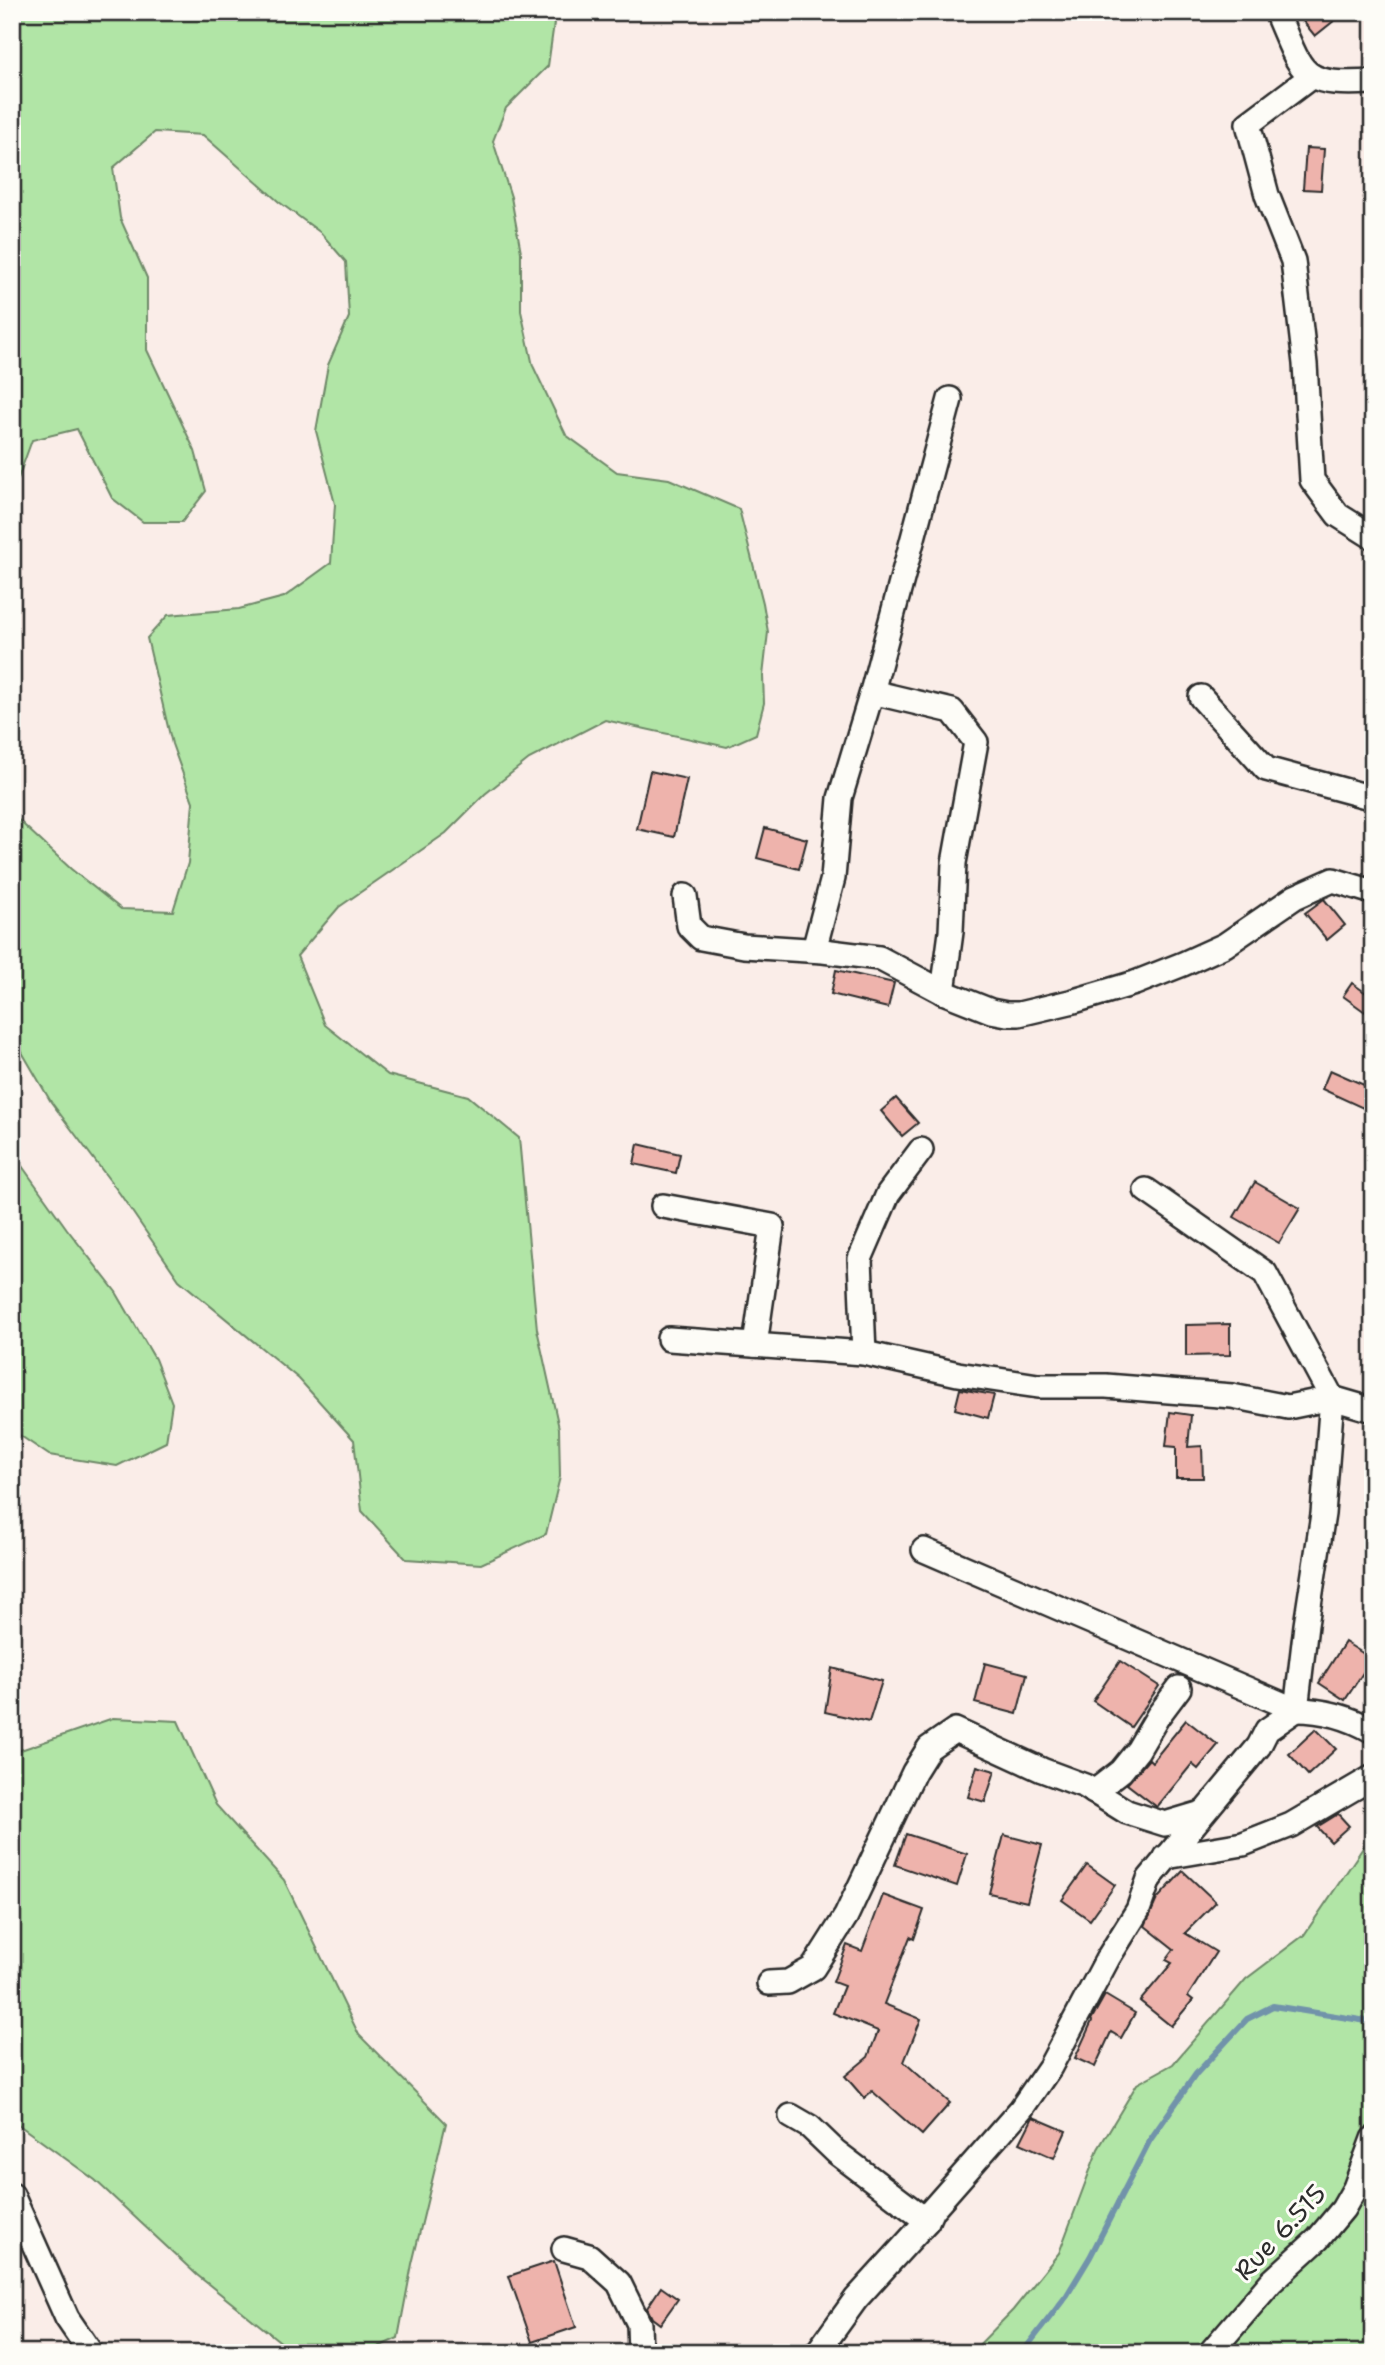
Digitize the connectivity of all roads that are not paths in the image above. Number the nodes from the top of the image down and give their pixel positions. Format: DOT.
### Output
graph roads {
  1 [pos="1276,12"];
  2 [pos="1312,76"];
  3 [pos="1373,82"];
  4 [pos="950,399"];
  5 [pos="1373,537"];
  6 [pos="872,692"];
  7 [pos="1200,696"];
  8 [pos="1373,799"];
  9 [pos="1373,892"];
  10 [pos="685,896"];
  11 [pos="814,950"];
  12 [pos="943,992"];
  13 [pos="921,1150"];
  14 [pos="1146,1191"];
  15 [pos="663,1206"];
  16 [pos="669,1339"];
  17 [pos="755,1345"];
  18 [pos="864,1353"];
  19 [pos="1332,1398"];
  20 [pos="1373,1410"];
  21 [pos="924,1549"];
  22 [pos="1179,1688"];
  23 [pos="1296,1710"];
  24 [pos="1373,1731"];
  25 [pos="1373,1777"];
  26 [pos="1094,1792"];
  27 [pos="1202,1813"];
  28 [pos="1166,1857"];
  29 [pos="769,1983"];
  30 [pos="791,2116"];
  31 [pos="1373,2139"];
  32 [pos="12,2195"];
  33 [pos="927,2221"];
  34 [pos="564,2249"];
  35 [pos="91,2353"];
  36 [pos="640,2353"];
  37 [pos="817,2353"];
  38 [pos="1210,2353"];
  1 -- 2 [label="street"];
  2 -- 3 [label="street"];
  2 -- 5 [label="street"];
  4 -- 6 [label="street"];
  6 -- 11 [label="street"];
  6 -- 12 [label="street"];
  7 -- 8 [label="street"];
  9 -- 12 [label="street"];
  10 -- 11 [label="street"];
  11 -- 12 [label="street"];
  13 -- 18 [label="street"];
  14 -- 19 [label="street"];
  15 -- 17 [label="street"];
  16 -- 17 [label="street"];
  17 -- 18 [label="street"];
  18 -- 19 [label="street"];
  19 -- 20 [label="street"];
  19 -- 23 [label="street"];
  21 -- 23 [label="street"];
  22 -- 26 [label="street"];
  23 -- 24 [label="street"];
  23 -- 27 [label="street"];
  25 -- 28 [label="street"];
  26 -- 27 [label="street"];
  26 -- 29 [label="street"];
  27 -- 28 [label="street"];
  28 -- 33 [label="street"];
  30 -- 33 [label="street"];
  31 -- 38 [label="street, Rue 6.515"];
  32 -- 35 [label="street"];
  33 -- 37 [label="street"];
  34 -- 36 [label="street"];
}
